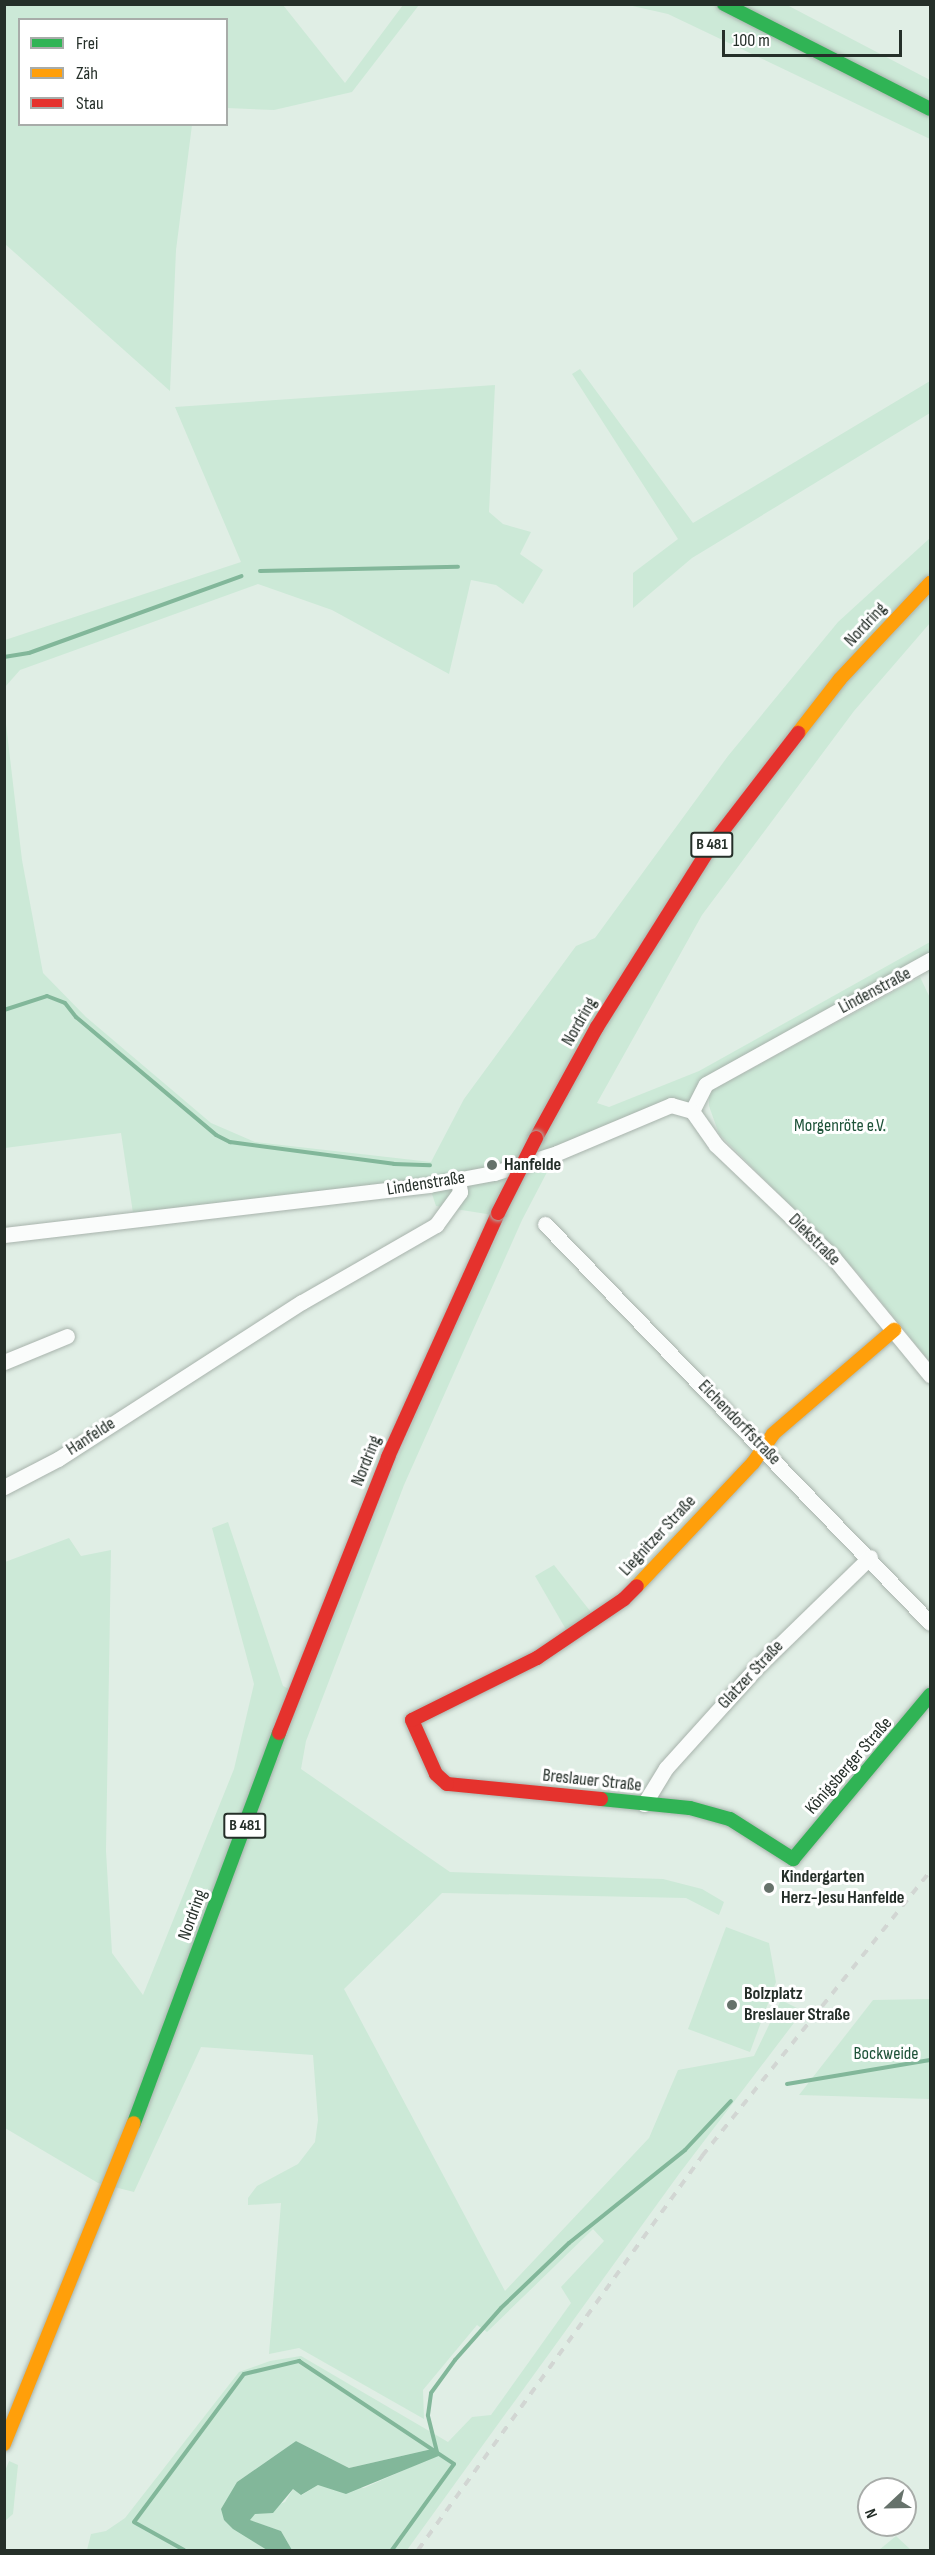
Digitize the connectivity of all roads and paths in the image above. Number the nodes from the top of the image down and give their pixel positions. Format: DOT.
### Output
graph roads {
  1 [pos="724,4"];
  2 [pos="930,109"];
  3 [pos="930,583"];
  4 [pos="930,960"];
  5 [pos="693,1111"];
  6 [pos="458,1179"];
  7 [pos="545,1224"];
  8 [pos="4,1235"];
  9 [pos="894,1330"];
  10 [pos="67,1336"];
  11 [pos="4,1362"];
  12 [pos="930,1375"];
  13 [pos="762,1447"];
  14 [pos="4,1487"];
  15 [pos="870,1557"];
  16 [pos="930,1623"];
  17 [pos="930,1695"];
  18 [pos="412,1720"];
  19 [pos="644,1804"];
  20 [pos="793,1860"];
  21 [pos="4,2444"];
  1 -- 2 [label="main road"];
  3 -- 21 [label="main road, Nordring / B 481, bridge"];
  4 -- 5 [label="street, Lindenstraße"];
  5 -- 6 [label="street, Lindenstraße"];
  5 -- 9 [label="street, Diekstraße"];
  6 -- 8 [label="street, Lindenstraße"];
  6 -- 14 [label="street, Hanfelde"];
  7 -- 13 [label="street, Eichendorffstraße"];
  9 -- 12 [label="street, Diekstraße"];
  9 -- 13 [label="main road, Liegnitzer Straße"];
  10 -- 11 [label="street"];
  13 -- 15 [label="street, Eichendorffstraße"];
  13 -- 18 [label="main road, Liegnitzer Straße"];
  15 -- 16 [label="street, Eichendorffstraße"];
  15 -- 19 [label="street, Glatzer Straße"];
  17 -- 20 [label="main road, Königsberger Straße"];
  18 -- 19 [label="main road, Breslauer Straße"];
  19 -- 20 [label="main road, Breslauer Straße"];
}
